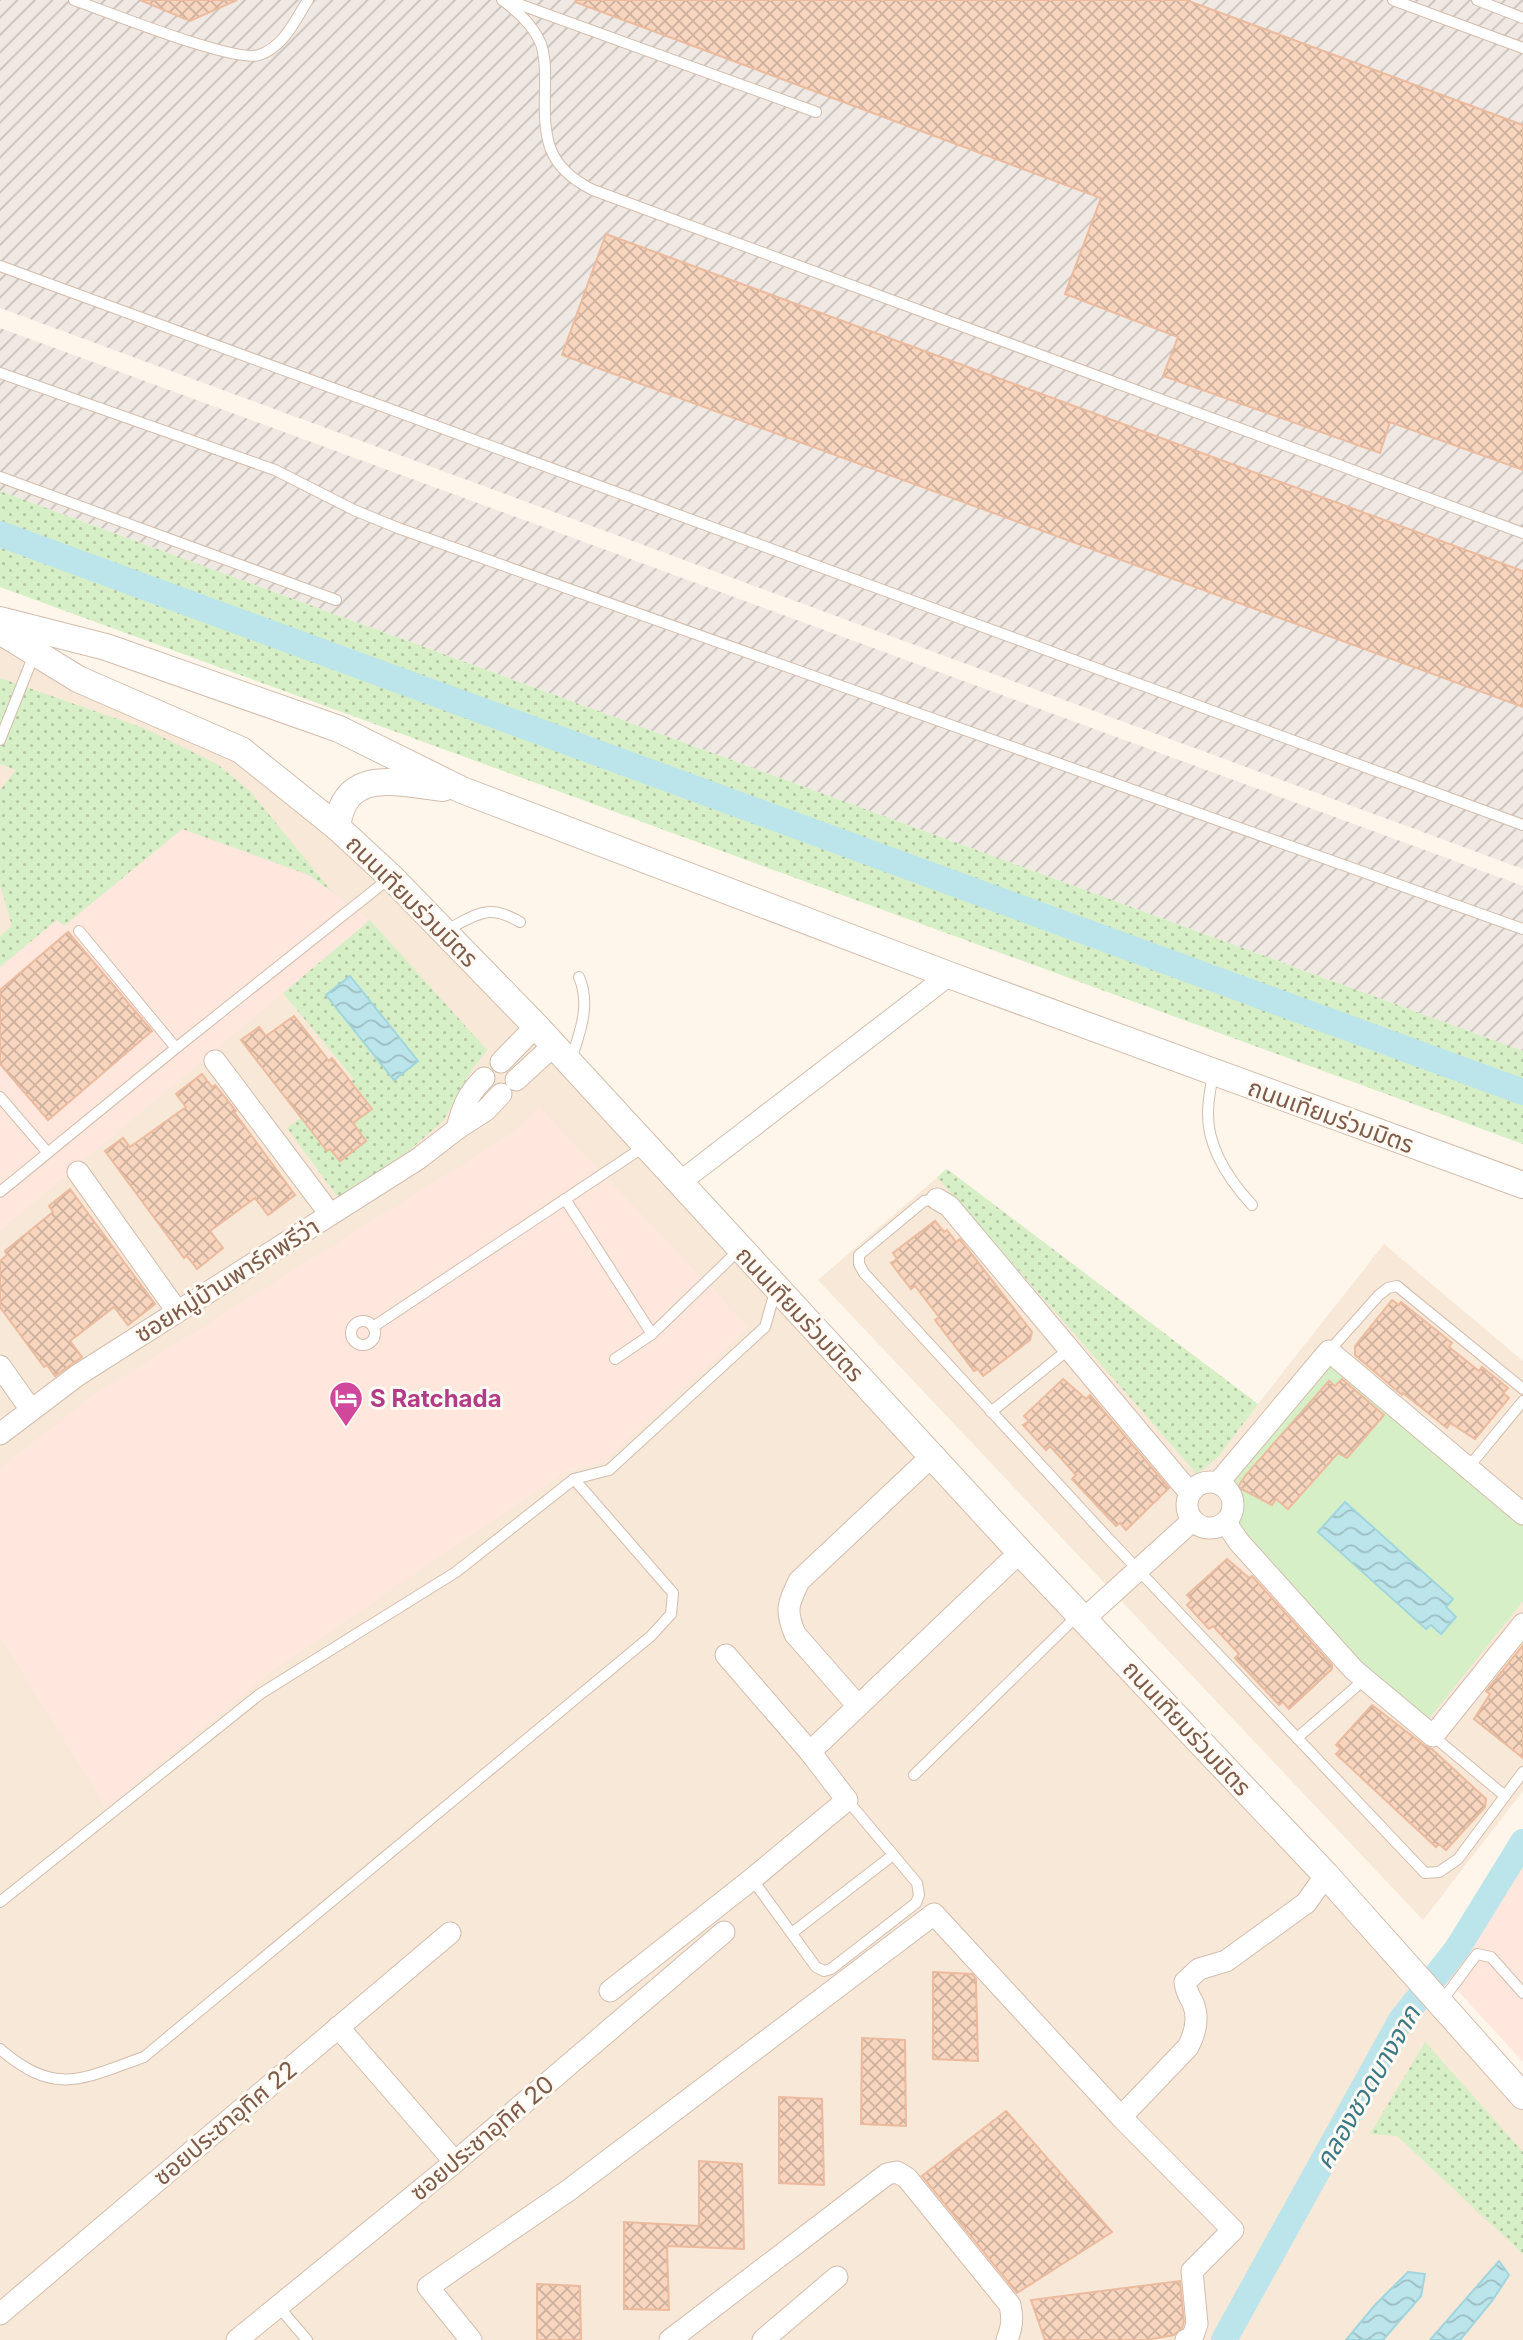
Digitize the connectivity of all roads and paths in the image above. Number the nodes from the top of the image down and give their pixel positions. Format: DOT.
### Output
graph roads {
  1 [pos="74,0"];
  2 [pos="308,0"];
  3 [pos="505,0"];
  4 [pos="1393,0"];
  5 [pos="1477,0"];
  6 [pos="1523,18"];
  7 [pos="1523,48"];
  8 [pos="816,112"];
  9 [pos="0,266"];
  10 [pos="0,373"];
  11 [pos="0,477"];
  12 [pos="1523,533"];
  13 [pos="336,600"];
  14 [pos="0,620"];
  15 [pos="0,631"];
  16 [pos="35,652"];
  17 [pos="0,740"];
  18 [pos="462,790"];
  19 [pos="1523,825"];
  20 [pos="337,827"];
  21 [pos="391,877"];
  22 [pos="520,922"];
  23 [pos="1523,929"];
  24 [pos="79,931"];
  25 [pos="444,931"];
  26 [pos="949,975"];
  27 [pos="579,977"];
  28 [pos="553,1044"];
  29 [pos="176,1048"];
  30 [pos="215,1061"];
  31 [pos="501,1062"];
  32 [pos="1213,1073"];
  33 [pos="484,1079"];
  34 [pos="0,1097"];
  35 [pos="457,1129"];
  36 [pos="645,1146"];
  37 [pos="48,1153"];
  38 [pos="78,1172"];
  39 [pos="679,1183"];
  40 [pos="1523,1185"];
  41 [pos="0,1192"];
  42 [pos="565,1199"];
  43 [pos="937,1199"];
  44 [pos="1252,1205"];
  45 [pos="330,1214"];
  46 [pos="740,1249"];
  47 [pos="776,1288"];
  48 [pos="177,1311"];
  49 [pos="373,1327"];
  50 [pos="652,1334"];
  51 [pos="1069,1349"];
  52 [pos="1329,1351"];
  53 [pos="615,1359"];
  54 [pos="0,1366"];
  55 [pos="1523,1389"];
  56 [pos="1523,1401"];
  57 [pos="31,1410"];
  58 [pos="991,1412"];
  59 [pos="0,1434"];
  60 [pos="932,1456"];
  61 [pos="1467,1469"];
  62 [pos="574,1479"];
  63 [pos="1218,1483"];
  64 [pos="1190,1493"];
  65 [pos="1523,1514"];
  66 [pos="1192,1521"];
  67 [pos="1226,1523"];
  68 [pos="1020,1552"];
  69 [pos="1138,1570"];
  70 [pos="1082,1617"];
  71 [pos="1523,1624"];
  72 [pos="726,1655"];
  73 [pos="1365,1679"];
  74 [pos="858,1706"];
  75 [pos="1433,1736"];
  76 [pos="1297,1738"];
  77 [pos="810,1752"];
  78 [pos="1523,1772"];
  79 [pos="914,1775"];
  80 [pos="1505,1796"];
  81 [pos="847,1800"];
  82 [pos="893,1855"];
  83 [pos="1326,1875"];
  84 [pos="752,1879"];
  85 [pos="0,1902"];
  86 [pos="724,1932"];
  87 [pos="450,1933"];
  88 [pos="792,1933"];
  89 [pos="610,1991"];
  90 [pos="1523,1993"];
  91 [pos="1438,1999"];
  92 [pos="338,2027"];
  93 [pos="0,2049"];
  94 [pos="1523,2096"];
  95 [pos="1121,2117"];
  96 [pos="456,2162"];
  97 [pos="837,2277"];
  98 [pos="278,2306"];
  99 [pos="0,2314"];
  100 [pos="237,2340"];
  101 [pos="307,2340"];
  102 [pos="471,2340"];
  103 [pos="670,2340"];
  104 [pos="762,2340"];
  105 [pos="1007,2340"];
  106 [pos="1186,2340"];
  1 -- 2 [label="lane"];
  3 -- 8 [label="lane"];
  3 -- 12 [label="lane"];
  4 -- 7 [label="lane"];
  5 -- 6 [label="lane"];
  9 -- 19 [label="lane"];
  10 -- 23 [label="lane"];
  11 -- 13 [label="lane"];
  14 -- 18 [label="street, ถนนเทียมร่วมมิตร"];
  15 -- 16 [label="street, ถนนเทียมร่วมมิตร"];
  16 -- 17 [label="lane"];
  16 -- 20 [label="street, ถนนเทียมร่วมมิตร"];
  18 -- 20 [label="street"];
  18 -- 26 [label="street, ถนนเทียมร่วมมิตร"];
  20 -- 21 [label="street, ถนนเทียมร่วมมิตร"];
  21 -- 25 [label="street, ถนนเทียมร่วมมิตร"];
  21 -- 29 [label="lane"];
  22 -- 25 [label="lane"];
  24 -- 29 [label="lane"];
  25 -- 28 [label="street, ถนนเทียมร่วมมิตร"];
  26 -- 32 [label="street, ถนนเทียมร่วมมิตร"];
  26 -- 39 [label="street"];
  27 -- 28 [label="lane"];
  28 -- 31 [label="street"];
  28 -- 35 [label="street, ซอยหมู่บ้านพาร์คพรีว่า"];
  28 -- 36 [label="street, ถนนเทียมร่วมมิตร"];
  29 -- 37 [label="lane"];
  30 -- 45 [label="street"];
  32 -- 40 [label="street, ถนนเทียมร่วมมิตร"];
  32 -- 44 [label="lane"];
  33 -- 35 [label="street"];
  34 -- 37 [label="lane"];
  35 -- 45 [label="street, ซอยหมู่บ้านพาร์คพรีว่า"];
  36 -- 39 [label="street, ถนนเทียมร่วมมิตร"];
  36 -- 42 [label="lane"];
  37 -- 41 [label="lane"];
  38 -- 48 [label="street"];
  39 -- 46 [label="street, ถนนเทียมร่วมมิตร"];
  42 -- 49 [label="lane"];
  42 -- 50 [label="lane"];
  43 -- 51 [label="street"];
  43 -- 58 [label="lane"];
  45 -- 48 [label="street, ซอยหมู่บ้านพาร์คพรีว่า"];
  46 -- 47 [label="street, ถนนเทียมร่วมมิตร"];
  46 -- 50 [label="lane"];
  47 -- 60 [label="street, ถนนเทียมร่วมมิตร"];
  47 -- 62 [label="lane"];
  48 -- 57 [label="street, ซอยหมู่บ้านพาร์คพรีว่า"];
  50 -- 53 [label="lane"];
  51 -- 58 [label="lane"];
  51 -- 64 [label="street"];
  52 -- 55 [label="lane"];
  52 -- 61 [label="street"];
  52 -- 63 [label="street"];
  54 -- 57 [label="street"];
  56 -- 61 [label="lane"];
  57 -- 59 [label="street, ซอยหมู่บ้านพาร์คพรีว่า"];
  58 -- 69 [label="lane"];
  60 -- 68 [label="street, ถนนเทียมร่วมมิตร"];
  60 -- 74 [label="street"];
  61 -- 65 [label="street"];
  62 -- 85 [label="lane"];
  62 -- 93 [label="lane"];
  63 -- 64 [label="street"];
  63 -- 67 [label="street"];
  64 -- 66 [label="street"];
  66 -- 67 [label="street"];
  66 -- 69 [label="street"];
  67 -- 73 [label="street"];
  68 -- 70 [label="street, ถนนเทียมร่วมมิตร"];
  68 -- 74 [label="street"];
  69 -- 70 [label="street"];
  69 -- 76 [label="lane"];
  70 -- 79 [label="lane"];
  70 -- 83 [label="street, ถนนเทียมร่วมมิตร"];
  71 -- 75 [label="street"];
  72 -- 77 [label="street"];
  73 -- 75 [label="street"];
  73 -- 76 [label="lane"];
  74 -- 77 [label="street"];
  75 -- 80 [label="lane"];
  76 -- 80 [label="lane"];
  77 -- 81 [label="street"];
  78 -- 80 [label="lane"];
  81 -- 82 [label="lane"];
  81 -- 84 [label="street"];
  82 -- 88 [label="lane"];
  82 -- 88 [label="lane"];
  83 -- 91 [label="street, ถนนเทียมร่วมมิตร"];
  83 -- 95 [label="street"];
  84 -- 88 [label="lane"];
  84 -- 89 [label="street"];
  86 -- 96 [label="street, ซอยประชาอุทิศ 20"];
  87 -- 92 [label="street, ซอยประชาอุทิศ 22"];
  90 -- 91 [label="lane"];
  91 -- 94 [label="street, ถนนเทียมร่วมมิตร"];
  92 -- 96 [label="street"];
  92 -- 99 [label="street, ซอยประชาอุทิศ 22"];
  95 -- 102 [label="street"];
  95 -- 106 [label="street"];
  96 -- 98 [label="street, ซอยประชาอุทิศ 20"];
  97 -- 104 [label="street"];
  98 -- 100 [label="street, ซอยประชาอุทิศ 20"];
  98 -- 101 [label="lane"];
  103 -- 105 [label="street"];
}
